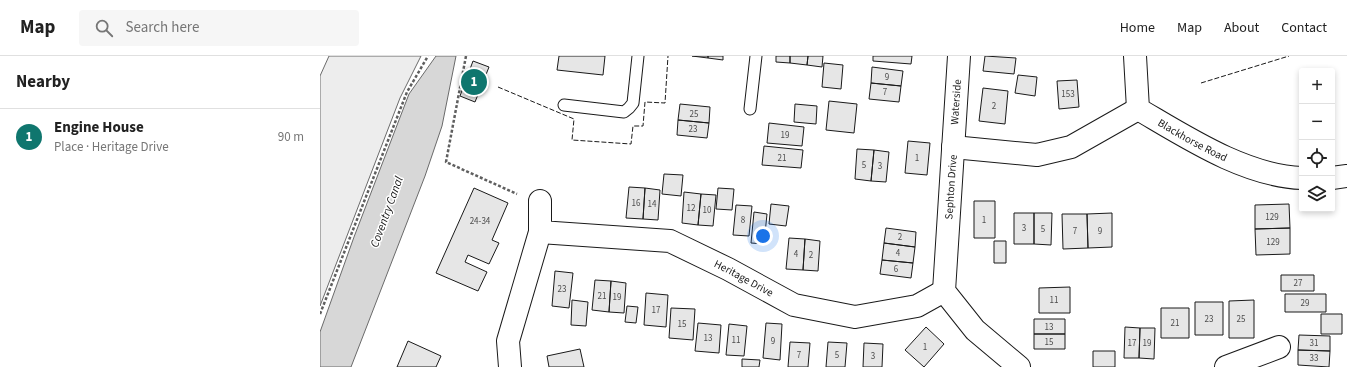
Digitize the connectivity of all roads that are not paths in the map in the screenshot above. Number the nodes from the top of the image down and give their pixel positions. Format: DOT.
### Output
graph roads {
  1 [pos="638,56"];
  2 [pos="756,56"];
  3 [pos="959,56"];
  4 [pos="1135,56"];
  5 [pos="564,105"];
  6 [pos="750,109"];
  7 [pos="1138,109"];
  8 [pos="953,147"];
  9 [pos="1347,176"];
  10 [pos="1299,178"];
  11 [pos="1335,178"];
  12 [pos="540,201"];
  13 [pos="540,232"];
  14 [pos="944,291"];
  15 [pos="1279,347"];
  16 [pos="1253,362"];
  17 [pos="510,367"];
  18 [pos="1019,367"];
  19 [pos="1226,367"];
  1 -- 5 [label="lane"];
  2 -- 6 [label="lane"];
  3 -- 8 [label="street, Waterside"];
  4 -- 7 [label="street"];
  7 -- 8 [label="street, Sephton Drive"];
  7 -- 10 [label="street, Blackhorse Road"];
  8 -- 14 [label="street, Sephton Drive"];
  9 -- 11 [label="street"];
  12 -- 13 [label="street"];
  13 -- 14 [label="street, Heritage Drive"];
  13 -- 17 [label="street"];
  14 -- 18 [label="street"];
  15 -- 16 [label="street"];
  16 -- 19 [label="street"];
}
